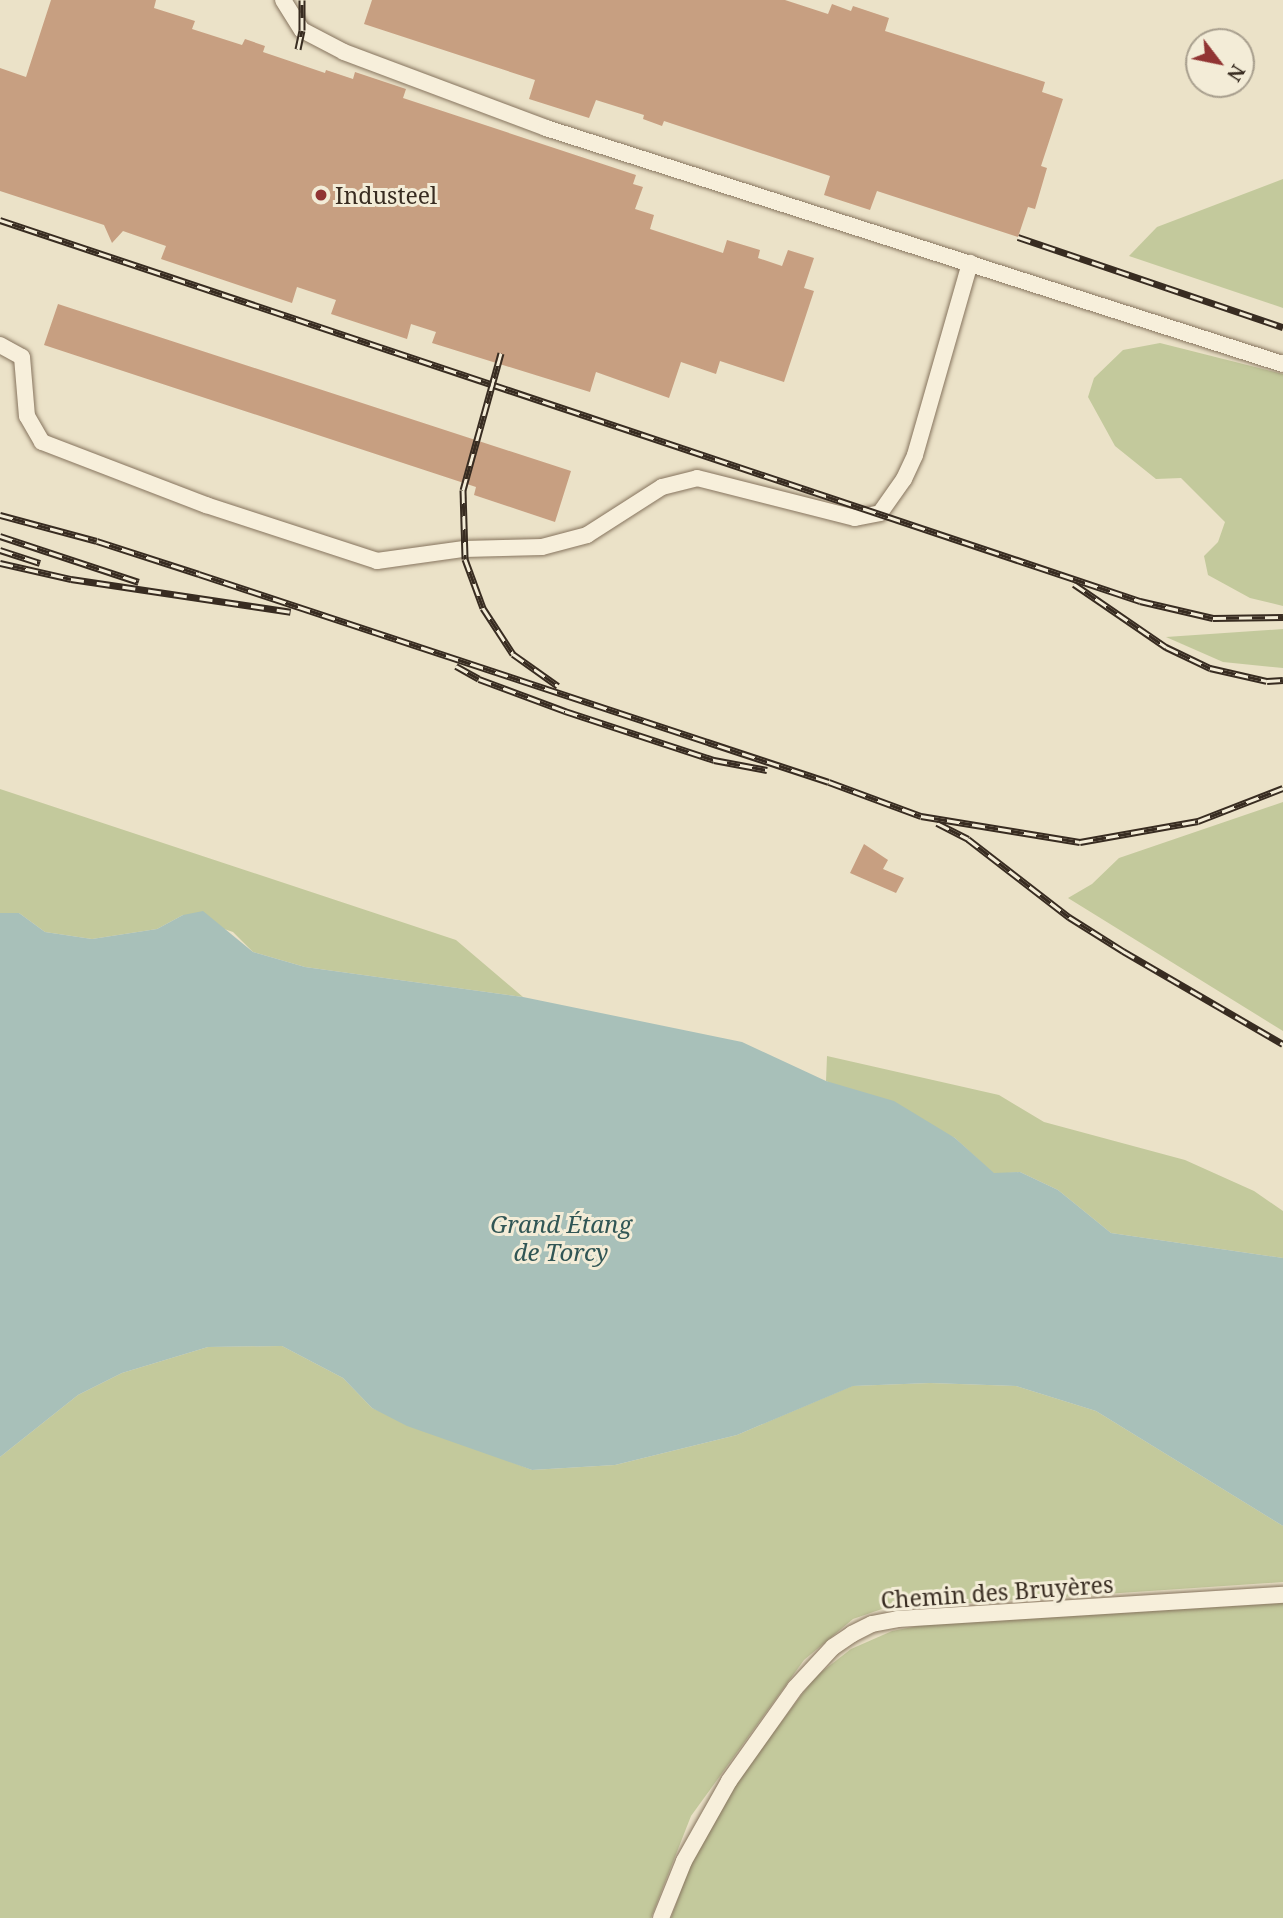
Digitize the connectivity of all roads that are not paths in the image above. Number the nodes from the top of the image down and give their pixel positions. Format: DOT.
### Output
graph roads {
  1 [pos="283,0"];
  2 [pos="970,263"];
  3 [pos="0,345"];
  4 [pos="1283,364"];
  5 [pos="1283,1595"];
  6 [pos="662,1918"];
  1 -- 2 [label="street"];
  2 -- 3 [label="street"];
  2 -- 4 [label="street"];
  5 -- 6 [label="street, Chemin des Bruyères"];
}
